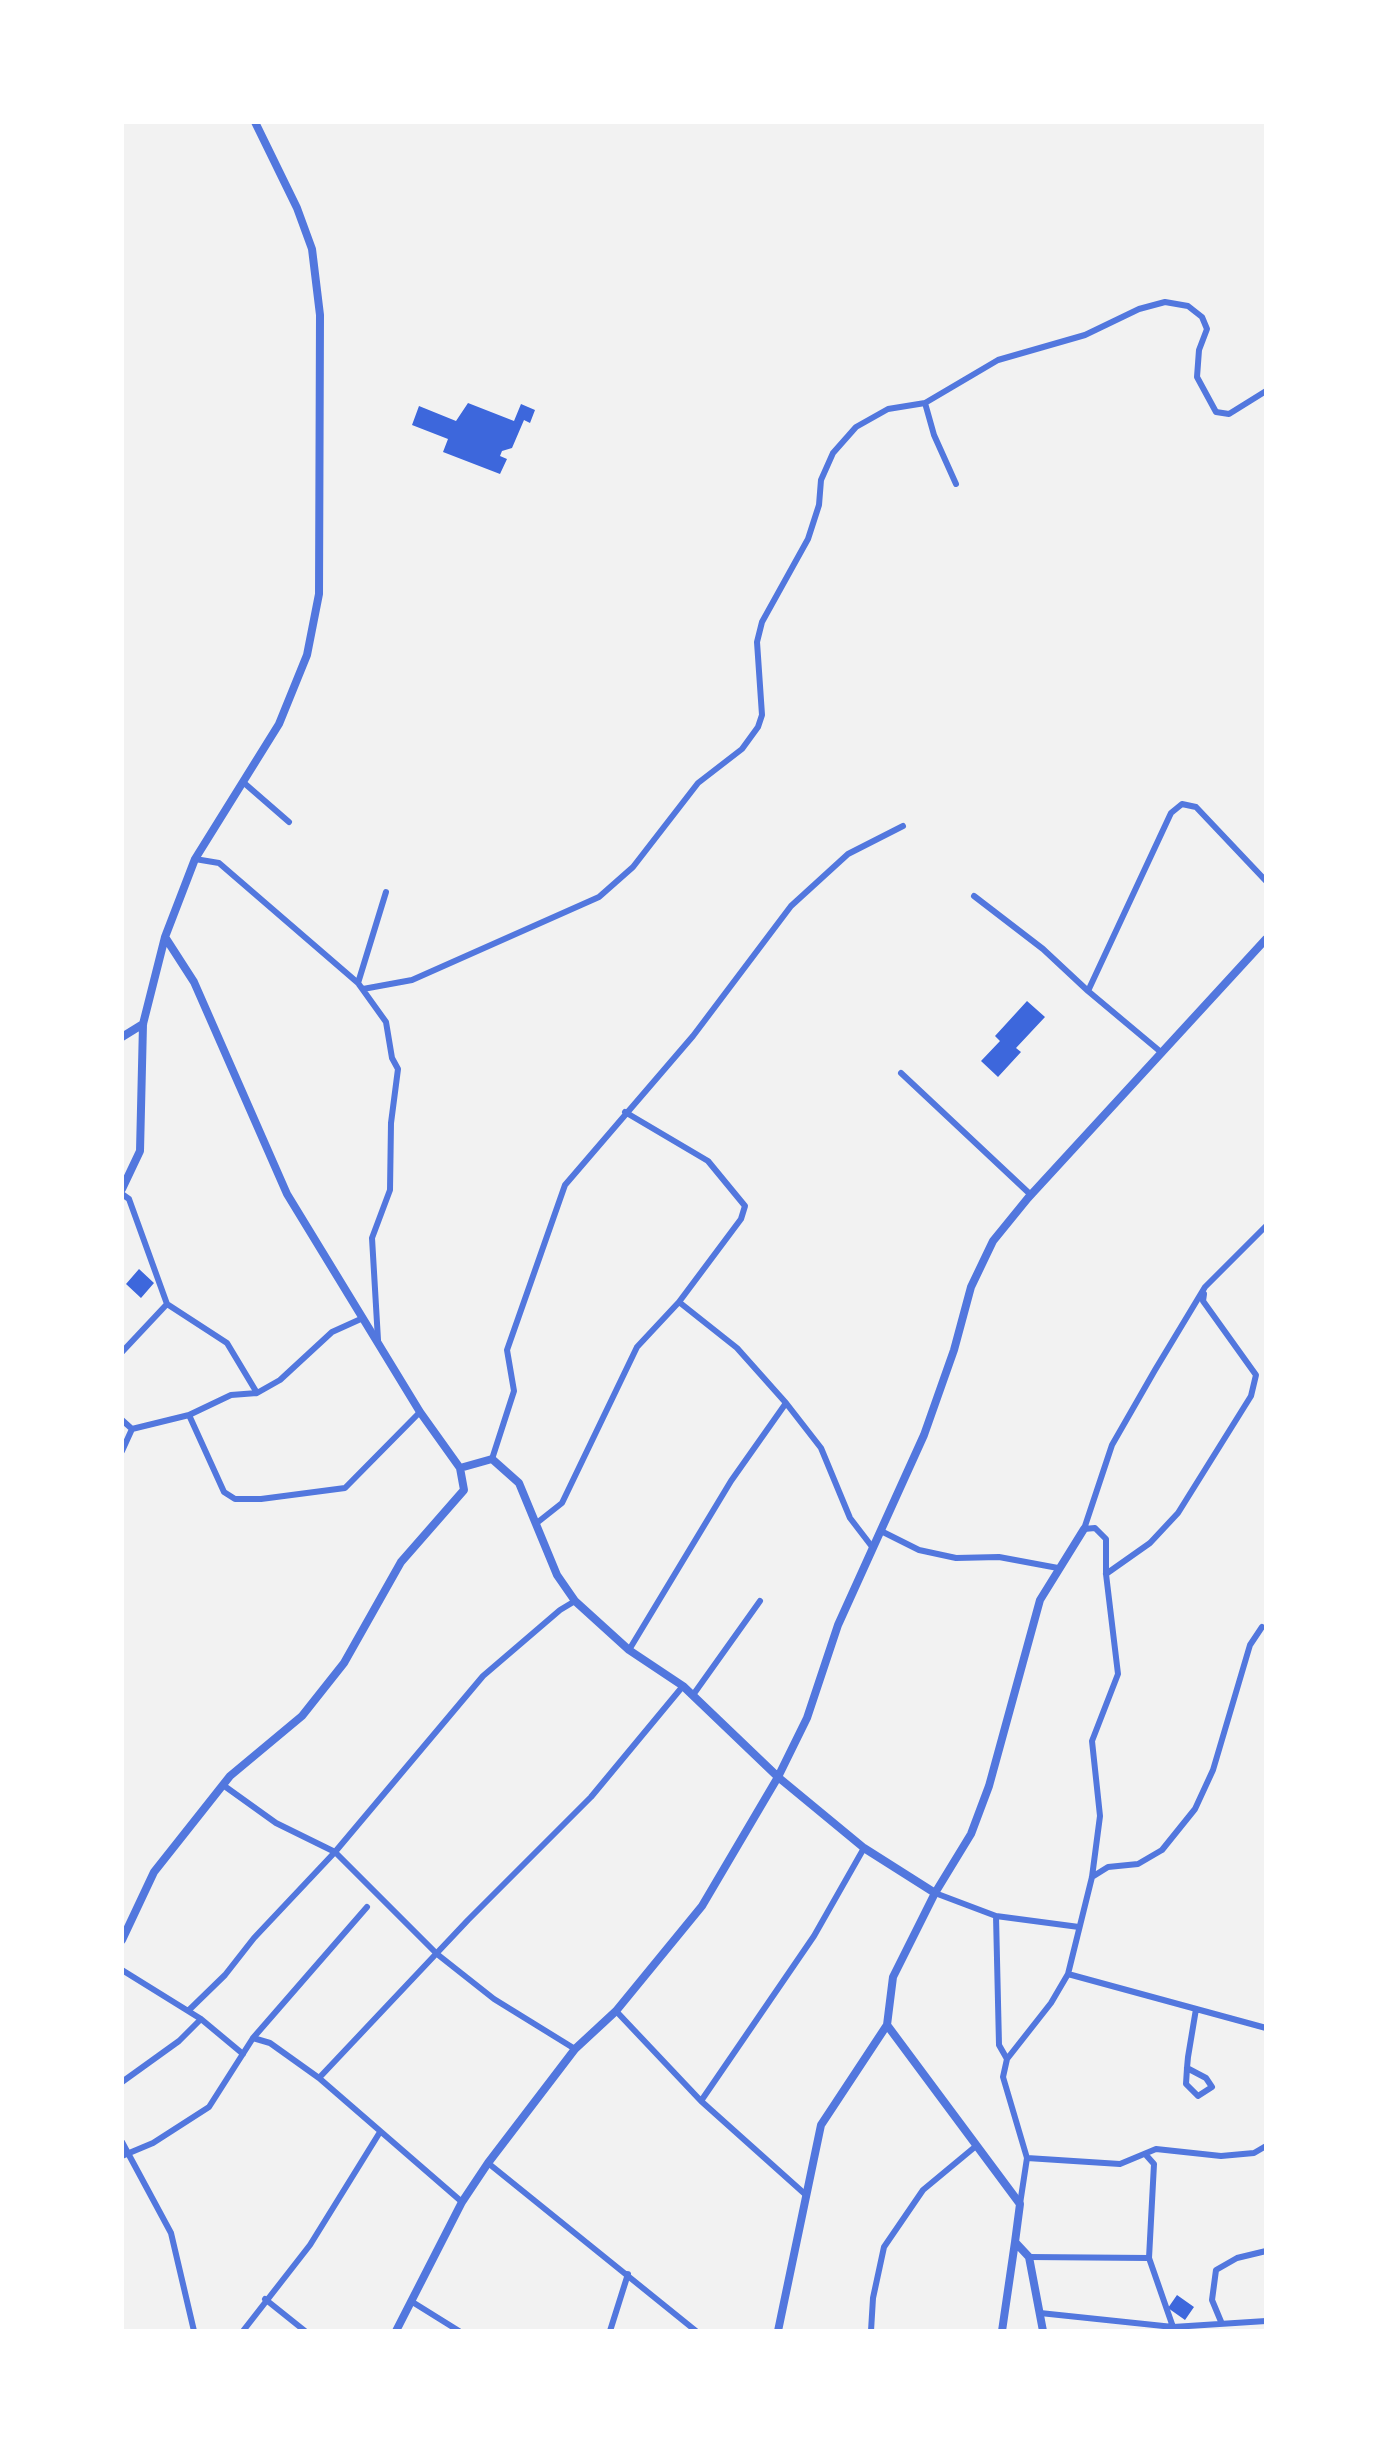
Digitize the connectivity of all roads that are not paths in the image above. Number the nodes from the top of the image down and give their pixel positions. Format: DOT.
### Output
graph roads {
  1 [pos="255,122"];
  2 [pos="1266,391"];
  3 [pos="925,403"];
  4 [pos="956,484"];
  5 [pos="243,782"];
  6 [pos="289,822"];
  7 [pos="903,826"];
  8 [pos="195,859"];
  9 [pos="1266,881"];
  10 [pos="386,892"];
  11 [pos="974,896"];
  12 [pos="165,937"];
  13 [pos="1265,943"];
  14 [pos="361,986"];
  15 [pos="1088,991"];
  16 [pos="143,1024"];
  17 [pos="122,1037"];
  18 [pos="1162,1053"];
  19 [pos="901,1073"];
  20 [pos="625,1112"];
  21 [pos="122,1192"];
  22 [pos="1031,1195"];
  23 [pos="1266,1226"];
  24 [pos="1205,1287"];
  25 [pos="679,1302"];
  26 [pos="167,1304"];
  27 [pos="363,1318"];
  28 [pos="378,1341"];
  29 [pos="122,1352"];
  30 [pos="257,1393"];
  31 [pos="786,1403"];
  32 [pos="420,1412"];
  33 [pos="189,1415"];
  34 [pos="122,1420"];
  35 [pos="132,1429"];
  36 [pos="122,1451"];
  37 [pos="492,1459"];
  38 [pos="460,1468"];
  39 [pos="538,1522"];
  40 [pos="1084,1529"];
  41 [pos="881,1531"];
  42 [pos="873,1548"];
  43 [pos="1058,1568"];
  44 [pos="1106,1574"];
  45 [pos="575,1601"];
  46 [pos="760,1601"];
  47 [pos="1262,1627"];
  48 [pos="629,1650"];
  49 [pos="683,1686"];
  50 [pos="693,1695"];
  51 [pos="778,1777"];
  52 [pos="223,1785"];
  53 [pos="864,1848"];
  54 [pos="335,1852"];
  55 [pos="1092,1877"];
  56 [pos="935,1893"];
  57 [pos="367,1907"];
  58 [pos="996,1916"];
  59 [pos="1079,1927"];
  60 [pos="122,1940"];
  61 [pos="437,1954"];
  62 [pos="122,1970"];
  63 [pos="1068,1974"];
  64 [pos="1196,2009"];
  65 [pos="188,2011"];
  66 [pos="616,2011"];
  67 [pos="201,2019"];
  68 [pos="887,2025"];
  69 [pos="1266,2028"];
  70 [pos="253,2038"];
  71 [pos="575,2049"];
  72 [pos="243,2054"];
  73 [pos="1007,2059"];
  74 [pos="1187,2068"];
  75 [pos="1212,2071"];
  76 [pos="319,2078"];
  77 [pos="1206,2078"];
  78 [pos="122,2082"];
  79 [pos="701,2101"];
  80 [pos="380,2132"];
  81 [pos="122,2142"];
  82 [pos="976,2146"];
  83 [pos="1266,2146"];
  84 [pos="129,2150"];
  85 [pos="1146,2155"];
  86 [pos="122,2156"];
  87 [pos="1027,2158"];
  88 [pos="488,2163"];
  89 [pos="806,2195"];
  90 [pos="462,2202"];
  91 [pos="1020,2204"];
  92 [pos="1015,2242"];
  93 [pos="1266,2251"];
  94 [pos="1029,2257"];
  95 [pos="1149,2258"];
  96 [pos="628,2274"];
  97 [pos="265,2299"];
  98 [pos="414,2303"];
  99 [pos="1040,2313"];
  100 [pos="1266,2321"];
  101 [pos="1222,2324"];
  102 [pos="1173,2329"];
  103 [pos="194,2331"];
  104 [pos="243,2331"];
  105 [pos="305,2331"];
  106 [pos="396,2331"];
  107 [pos="459,2331"];
  108 [pos="610,2331"];
  109 [pos="696,2331"];
  110 [pos="778,2331"];
  111 [pos="871,2331"];
  112 [pos="1002,2331"];
  113 [pos="1043,2331"];
  1 -- 5 [label="street"];
  2 -- 3 [label="street"];
  3 -- 4 [label="street"];
  3 -- 14 [label="street"];
  5 -- 6 [label="street"];
  5 -- 8 [label="street"];
  7 -- 20 [label="street"];
  8 -- 12 [label="street"];
  8 -- 14 [label="street"];
  9 -- 15 [label="street"];
  10 -- 14 [label="street"];
  11 -- 15 [label="street"];
  12 -- 16 [label="street"];
  12 -- 27 [label="street"];
  13 -- 18 [label="street"];
  14 -- 28 [label="street"];
  15 -- 18 [label="street"];
  16 -- 17 [label="street"];
  16 -- 21 [label="street"];
  18 -- 22 [label="street"];
  19 -- 22 [label="street"];
  20 -- 25 [label="street"];
  20 -- 37 [label="street"];
  21 -- 26 [label="street"];
  22 -- 41 [label="street"];
  23 -- 24 [label="street"];
  24 -- 40 [label="street"];
  24 -- 44 [label="street"];
  25 -- 31 [label="street"];
  25 -- 39 [label="street"];
  26 -- 29 [label="street"];
  26 -- 30 [label="street"];
  27 -- 28 [label="street"];
  27 -- 30 [label="street"];
  28 -- 32 [label="street"];
  30 -- 33 [label="street"];
  31 -- 42 [label="street"];
  31 -- 48 [label="street"];
  32 -- 33 [label="street"];
  32 -- 38 [label="street"];
  33 -- 35 [label="street"];
  34 -- 35 [label="street"];
  35 -- 36 [label="street"];
  37 -- 38 [label="street"];
  37 -- 39 [label="street"];
  38 -- 52 [label="street"];
  39 -- 45 [label="street"];
  40 -- 43 [label="street"];
  40 -- 44 [label="street"];
  41 -- 42 [label="street"];
  41 -- 43 [label="street"];
  42 -- 51 [label="street"];
  43 -- 56 [label="street"];
  44 -- 55 [label="street"];
  45 -- 48 [label="street"];
  45 -- 54 [label="street"];
  46 -- 50 [label="street"];
  47 -- 55 [label="street"];
  48 -- 49 [label="street"];
  49 -- 50 [label="street"];
  49 -- 61 [label="street"];
  50 -- 51 [label="street"];
  51 -- 53 [label="street"];
  51 -- 66 [label="street"];
  52 -- 54 [label="street"];
  52 -- 60 [label="street"];
  53 -- 56 [label="street"];
  53 -- 79 [label="street"];
  54 -- 61 [label="street"];
  54 -- 65 [label="street"];
  55 -- 59 [label="street"];
  56 -- 58 [label="street"];
  56 -- 68 [label="street"];
  57 -- 70 [label="street"];
  58 -- 59 [label="street"];
  58 -- 73 [label="street"];
  59 -- 63 [label="street"];
  61 -- 71 [label="street"];
  61 -- 76 [label="street"];
  62 -- 65 [label="street"];
  63 -- 64 [label="street"];
  63 -- 73 [label="street"];
  64 -- 69 [label="street"];
  64 -- 74 [label="street"];
  65 -- 67 [label="street"];
  66 -- 71 [label="street"];
  66 -- 79 [label="street"];
  67 -- 72 [label="street"];
  67 -- 78 [label="street"];
  68 -- 82 [label="street"];
  68 -- 89 [label="street"];
  70 -- 72 [label="street"];
  70 -- 76 [label="street"];
  71 -- 88 [label="street"];
  72 -- 84 [label="street"];
  73 -- 87 [label="street"];
  74 -- 77 [label="street"];
  74 -- 77 [label="street"];
  75 -- 77 [label="street"];
  76 -- 80 [label="street"];
  79 -- 89 [label="street"];
  80 -- 90 [label="street"];
  80 -- 97 [label="street"];
  81 -- 84 [label="street"];
  82 -- 91 [label="street"];
  82 -- 111 [label="street"];
  83 -- 85 [label="street"];
  84 -- 86 [label="street"];
  84 -- 103 [label="street"];
  85 -- 87 [label="street"];
  85 -- 95 [label="street"];
  87 -- 91 [label="street"];
  88 -- 90 [label="street"];
  88 -- 96 [label="street"];
  89 -- 110 [label="street"];
  90 -- 98 [label="street"];
  91 -- 92 [label="street"];
  92 -- 94 [label="street"];
  92 -- 112 [label="street"];
  93 -- 101 [label="street"];
  94 -- 95 [label="street"];
  94 -- 99 [label="street"];
  95 -- 102 [label="street"];
  96 -- 108 [label="street"];
  96 -- 109 [label="street"];
  97 -- 104 [label="street"];
  97 -- 105 [label="street"];
  98 -- 106 [label="street"];
  98 -- 107 [label="street"];
  99 -- 102 [label="street"];
  99 -- 113 [label="street"];
  100 -- 101 [label="street"];
  101 -- 102 [label="street"];
}
